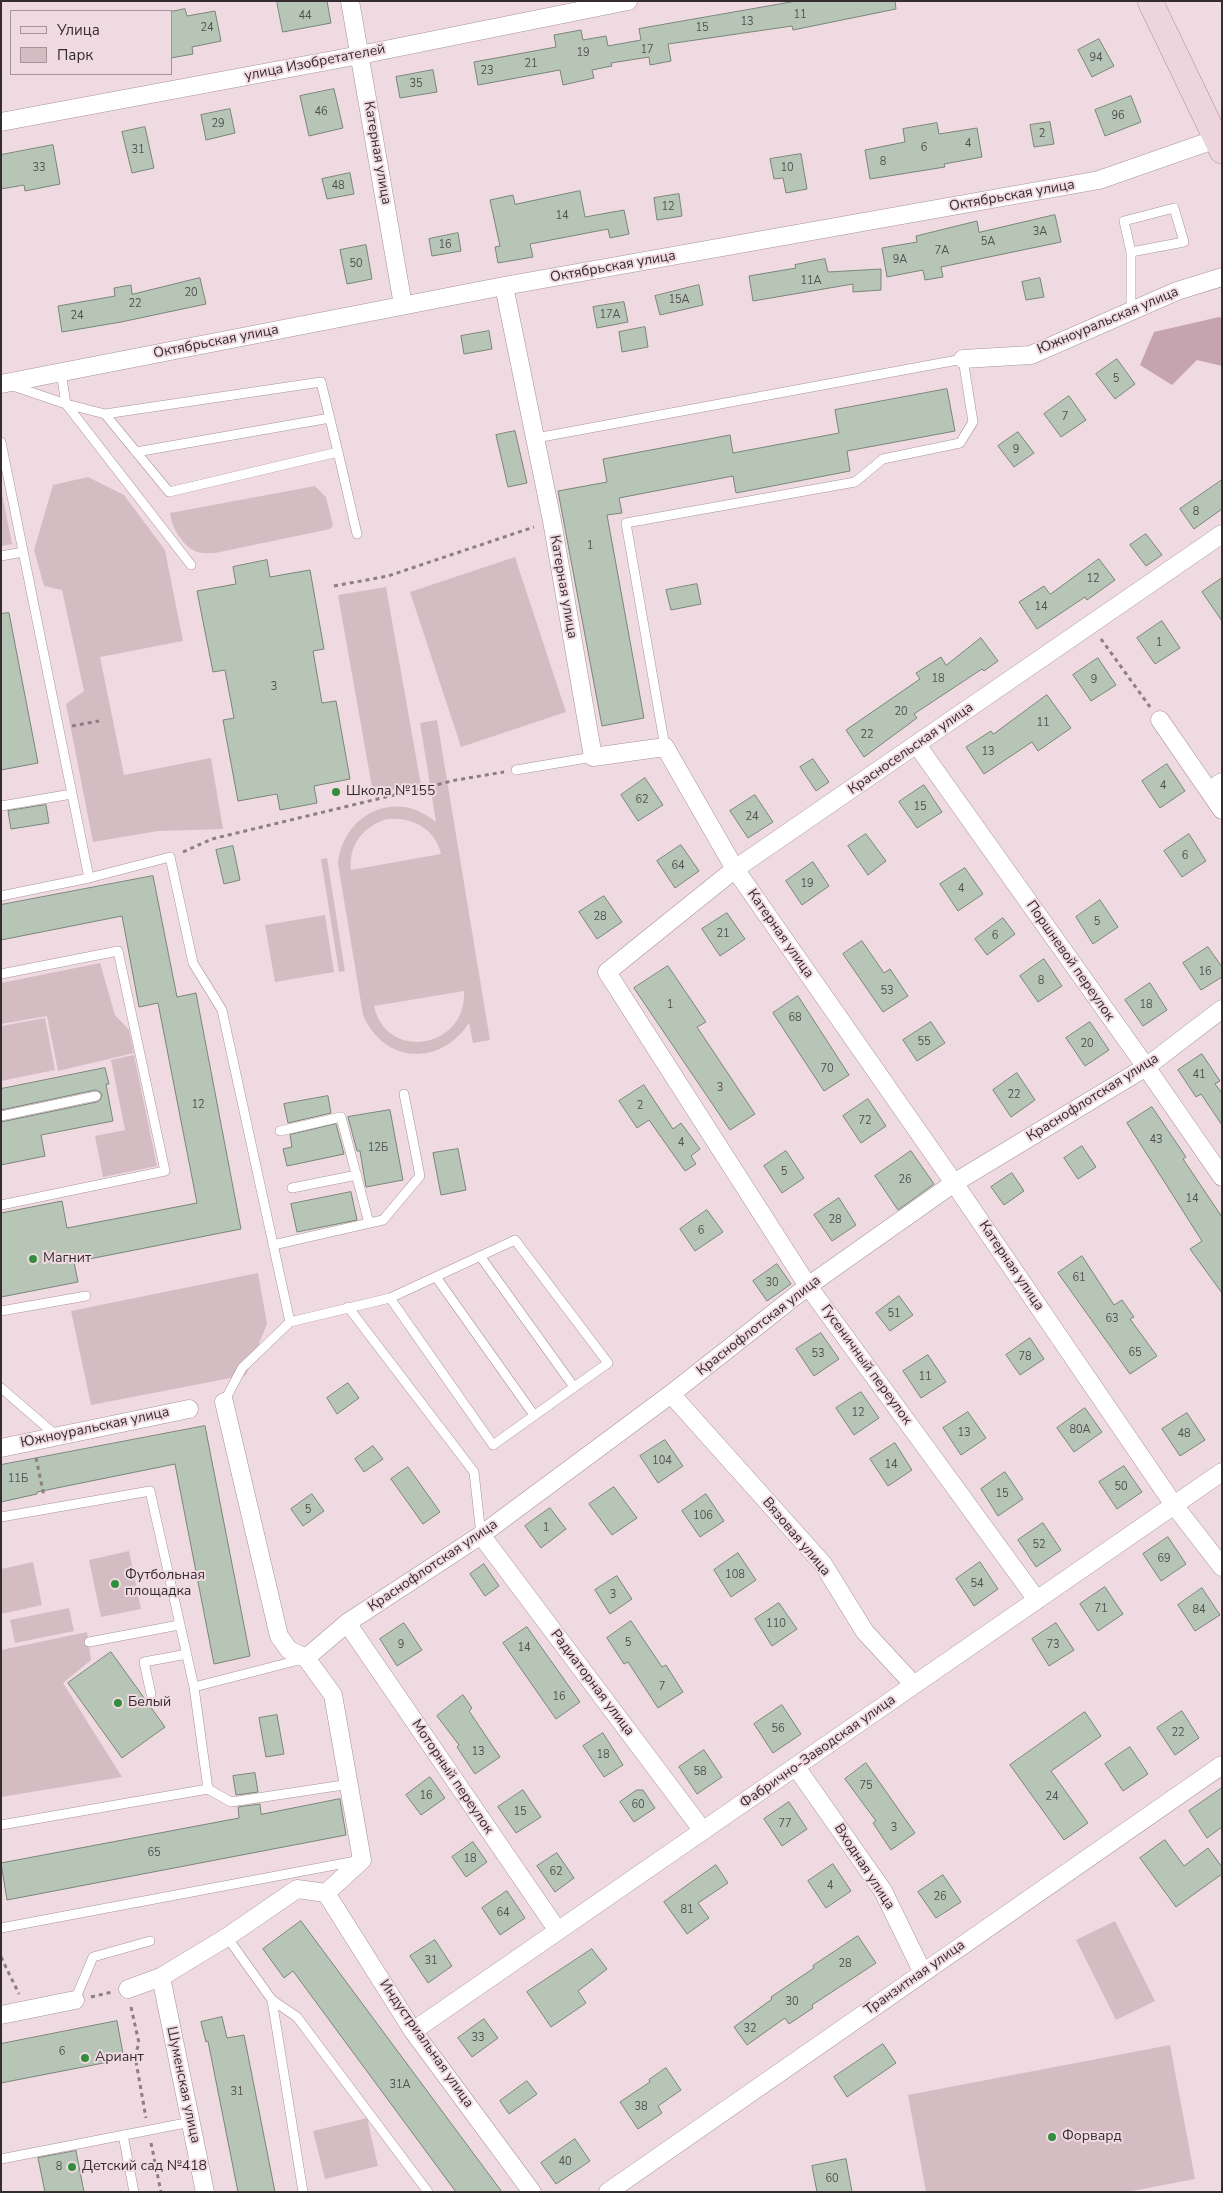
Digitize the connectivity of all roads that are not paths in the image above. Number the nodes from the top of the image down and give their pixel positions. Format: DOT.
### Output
graph roads {
  1 [pos="350,1"];
  2 [pos="628,1"];
  3 [pos="1150,1"];
  4 [pos="360,55"];
  5 [pos="1,122"];
  6 [pos="1220,143"];
  7 [pos="1131,252"];
  8 [pos="1222,277"];
  9 [pos="504,286"];
  10 [pos="403,305"];
  11 [pos="1130,311"];
  12 [pos="963,359"];
  13 [pos="61,372"];
  14 [pos="3,384"];
  15 [pos="66,404"];
  16 [pos="105,414"];
  17 [pos="330,418"];
  18 [pos="536,438"];
  19 [pos="1,442"];
  20 [pos="136,452"];
  21 [pos="338,452"];
  22 [pos="357,534"];
  23 [pos="1222,534"];
  24 [pos="24,552"];
  25 [pos="1,556"];
  26 [pos="191,565"];
  27 [pos="1160,720"];
  28 [pos="917,746"];
  29 [pos="665,747"];
  30 [pos="593,757"];
  31 [pos="516,770"];
  32 [pos="1215,786"];
  33 [pos="72,794"];
  34 [pos="1,806"];
  35 [pos="1222,810"];
  36 [pos="735,869"];
  37 [pos="89,878"];
  38 [pos="1,896"];
  39 [pos="607,972"];
  40 [pos="1,974"];
  41 [pos="1222,1009"];
  42 [pos="1146,1068"];
  43 [pos="404,1094"];
  44 [pos="96,1096"];
  45 [pos="1,1116"];
  46 [pos="280,1131"];
  47 [pos="357,1175"];
  48 [pos="1222,1177"];
  49 [pos="954,1183"];
  50 [pos="292,1188"];
  51 [pos="1,1205"];
  52 [pos="369,1223"];
  53 [pos="273,1245"];
  54 [pos="480,1256"];
  55 [pos="436,1277"];
  56 [pos="808,1286"];
  57 [pos="86,1296"];
  58 [pos="390,1298"];
  59 [pos="348,1307"];
  60 [pos="1,1311"];
  61 [pos="290,1322"];
  62 [pos="574,1387"];
  63 [pos="1,1388"];
  64 [pos="671,1394"];
  65 [pos="224,1402"];
  66 [pos="189,1409"];
  67 [pos="534,1416"];
  68 [pos="58,1437"];
  69 [pos="1,1448"];
  70 [pos="1222,1472"];
  71 [pos="1174,1505"];
  72 [pos="1,1517"];
  73 [pos="482,1535"];
  74 [pos="1222,1567"];
  75 [pos="1037,1600"];
  76 [pos="347,1623"];
  77 [pos="178,1625"];
  78 [pos="89,1642"];
  79 [pos="187,1654"];
  80 [pos="306,1658"];
  81 [pos="914,1685"];
  82 [pos="194,1687"];
  83 [pos="151,1694"];
  84 [pos="1222,1765"];
  85 [pos="796,1767"];
  86 [pos="350,1784"];
  87 [pos="208,1789"];
  88 [pos="1,1825"];
  89 [pos="703,1831"];
  90 [pos="362,1860"];
  91 [pos="326,1893"];
  92 [pos="1,1928"];
  93 [pos="558,1931"];
  94 [pos="226,1937"];
  95 [pos="150,1941"];
  96 [pos="923,1973"];
  97 [pos="161,1977"];
  98 [pos="128,1989"];
  99 [pos="74,2000"];
  100 [pos="272,2000"];
  101 [pos="1,2015"];
  102 [pos="413,2031"];
  103 [pos="192,2122"];
  104 [pos="123,2135"];
  105 [pos="1,2159"];
  106 [pos="425,2191"];
  107 [pos="134,2192"];
  108 [pos="205,2192"];
  109 [pos="303,2192"];
  110 [pos="532,2192"];
  111 [pos="608,2192"];
  1 -- 4 [label="street, Катерная улица"];
  2 -- 4 [label="street, улица Изобретателей"];
  3 -- 6 [label="street"];
  4 -- 5 [label="street, улица Изобретателей"];
  4 -- 10 [label="street, Катерная улица"];
  6 -- 9 [label="street, Октябрьская улица"];
  7 -- 7 [label="lane"];
  7 -- 11 [label="lane"];
  8 -- 11 [label="street, Южноуральская улица"];
  9 -- 10 [label="street, Октябрьская улица"];
  9 -- 18 [label="street, Катерная улица"];
  10 -- 13 [label="street, Октябрьская улица"];
  11 -- 12 [label="street, Южноуральская улица"];
  12 -- 18 [label="lane"];
  12 -- 29 [label="lane"];
  13 -- 14 [label="street, Октябрьская улица"];
  13 -- 15 [label="lane"];
  14 -- 15 [label="lane"];
  15 -- 16 [label="lane"];
  15 -- 26 [label="lane"];
  16 -- 17 [label="lane"];
  16 -- 20 [label="lane"];
  17 -- 20 [label="lane"];
  17 -- 21 [label="lane"];
  18 -- 30 [label="street, Катерная улица"];
  19 -- 24 [label="lane"];
  20 -- 21 [label="lane"];
  21 -- 22 [label="lane"];
  23 -- 28 [label="street, Красносельская улица"];
  24 -- 25 [label="lane"];
  24 -- 33 [label="lane"];
  27 -- 32 [label="street"];
  28 -- 36 [label="street, Красносельская улица"];
  28 -- 42 [label="street, Поршневой переулок"];
  29 -- 30 [label="street"];
  29 -- 36 [label="street, Катерная улица"];
  30 -- 31 [label="lane"];
  32 -- 35 [label="street"];
  33 -- 34 [label="lane"];
  33 -- 37 [label="lane"];
  36 -- 39 [label="street, Красносельская улица"];
  36 -- 49 [label="street, Катерная улица"];
  37 -- 38 [label="lane"];
  37 -- 53 [label="lane"];
  39 -- 56 [label="street, Гусеничный переулок"];
  40 -- 51 [label="lane"];
  41 -- 42 [label="street, Краснофлотская улица"];
  42 -- 48 [label="street, Поршневой переулок"];
  42 -- 49 [label="street, Краснофлотская улица"];
  43 -- 52 [label="lane"];
  44 -- 45 [label="lane"];
  46 -- 47 [label="lane"];
  47 -- 50 [label="lane"];
  47 -- 52 [label="lane"];
  49 -- 56 [label="street, Краснофлотская улица"];
  49 -- 71 [label="street, Катерная улица"];
  52 -- 53 [label="lane"];
  53 -- 61 [label="lane"];
  54 -- 55 [label="lane"];
  54 -- 62 [label="lane"];
  54 -- 62 [label="lane"];
  55 -- 58 [label="lane"];
  55 -- 67 [label="lane"];
  56 -- 64 [label="street, Краснофлотская улица"];
  56 -- 75 [label="street, Гусеничный переулок"];
  57 -- 60 [label="lane"];
  58 -- 59 [label="lane"];
  58 -- 67 [label="lane"];
  59 -- 61 [label="lane"];
  59 -- 73 [label="lane"];
  61 -- 65 [label="lane"];
  62 -- 67 [label="lane"];
  63 -- 68 [label="lane"];
  64 -- 73 [label="street, Краснофлотская улица"];
  64 -- 81 [label="street, Вязовая улица"];
  65 -- 80 [label="street"];
  66 -- 68 [label="street, Южноуральская улица"];
  68 -- 69 [label="street, Южноуральская улица"];
  70 -- 71 [label="street, Фабрично-Заводская улица"];
  71 -- 74 [label="street, Катерная улица"];
  71 -- 75 [label="street, Фабрично-Заводская улица"];
  72 -- 77 [label="lane"];
  73 -- 76 [label="street, Краснофлотская улица"];
  73 -- 89 [label="street, Радиаторная улица"];
  75 -- 81 [label="street, Фабрично-Заводская улица"];
  76 -- 80 [label="street, Краснофлотская улица"];
  76 -- 93 [label="street, Моторный переулок"];
  77 -- 78 [label="lane"];
  77 -- 79 [label="lane"];
  79 -- 82 [label="lane"];
  79 -- 83 [label="lane"];
  80 -- 82 [label="lane"];
  80 -- 86 [label="street"];
  81 -- 85 [label="street, Фабрично-Заводская улица"];
  82 -- 87 [label="lane"];
  84 -- 96 [label="street, Транзитная улица"];
  85 -- 89 [label="street, Фабрично-Заводская улица"];
  85 -- 96 [label="street, Входная улица"];
  86 -- 87 [label="lane"];
  86 -- 90 [label="street"];
  87 -- 88 [label="lane"];
  89 -- 93 [label="street, Фабрично-Заводская улица"];
  90 -- 91 [label="street"];
  90 -- 92 [label="lane"];
  91 -- 94 [label="street"];
  91 -- 102 [label="street, Индустриальная улица"];
  93 -- 102 [label="street, Фабрично-Заводская улица"];
  94 -- 97 [label="street"];
  94 -- 100 [label="lane"];
  95 -- 99 [label="lane"];
  96 -- 111 [label="street, Транзитная улица"];
  97 -- 98 [label="street"];
  97 -- 103 [label="street, Шуменская улица"];
  99 -- 101 [label="street"];
  100 -- 106 [label="lane"];
  100 -- 109 [label="lane"];
  102 -- 110 [label="street, Индустриальная улица"];
  103 -- 104 [label="lane"];
  103 -- 108 [label="street, Шуменская улица"];
  104 -- 105 [label="lane"];
  104 -- 107 [label="lane"];
}
